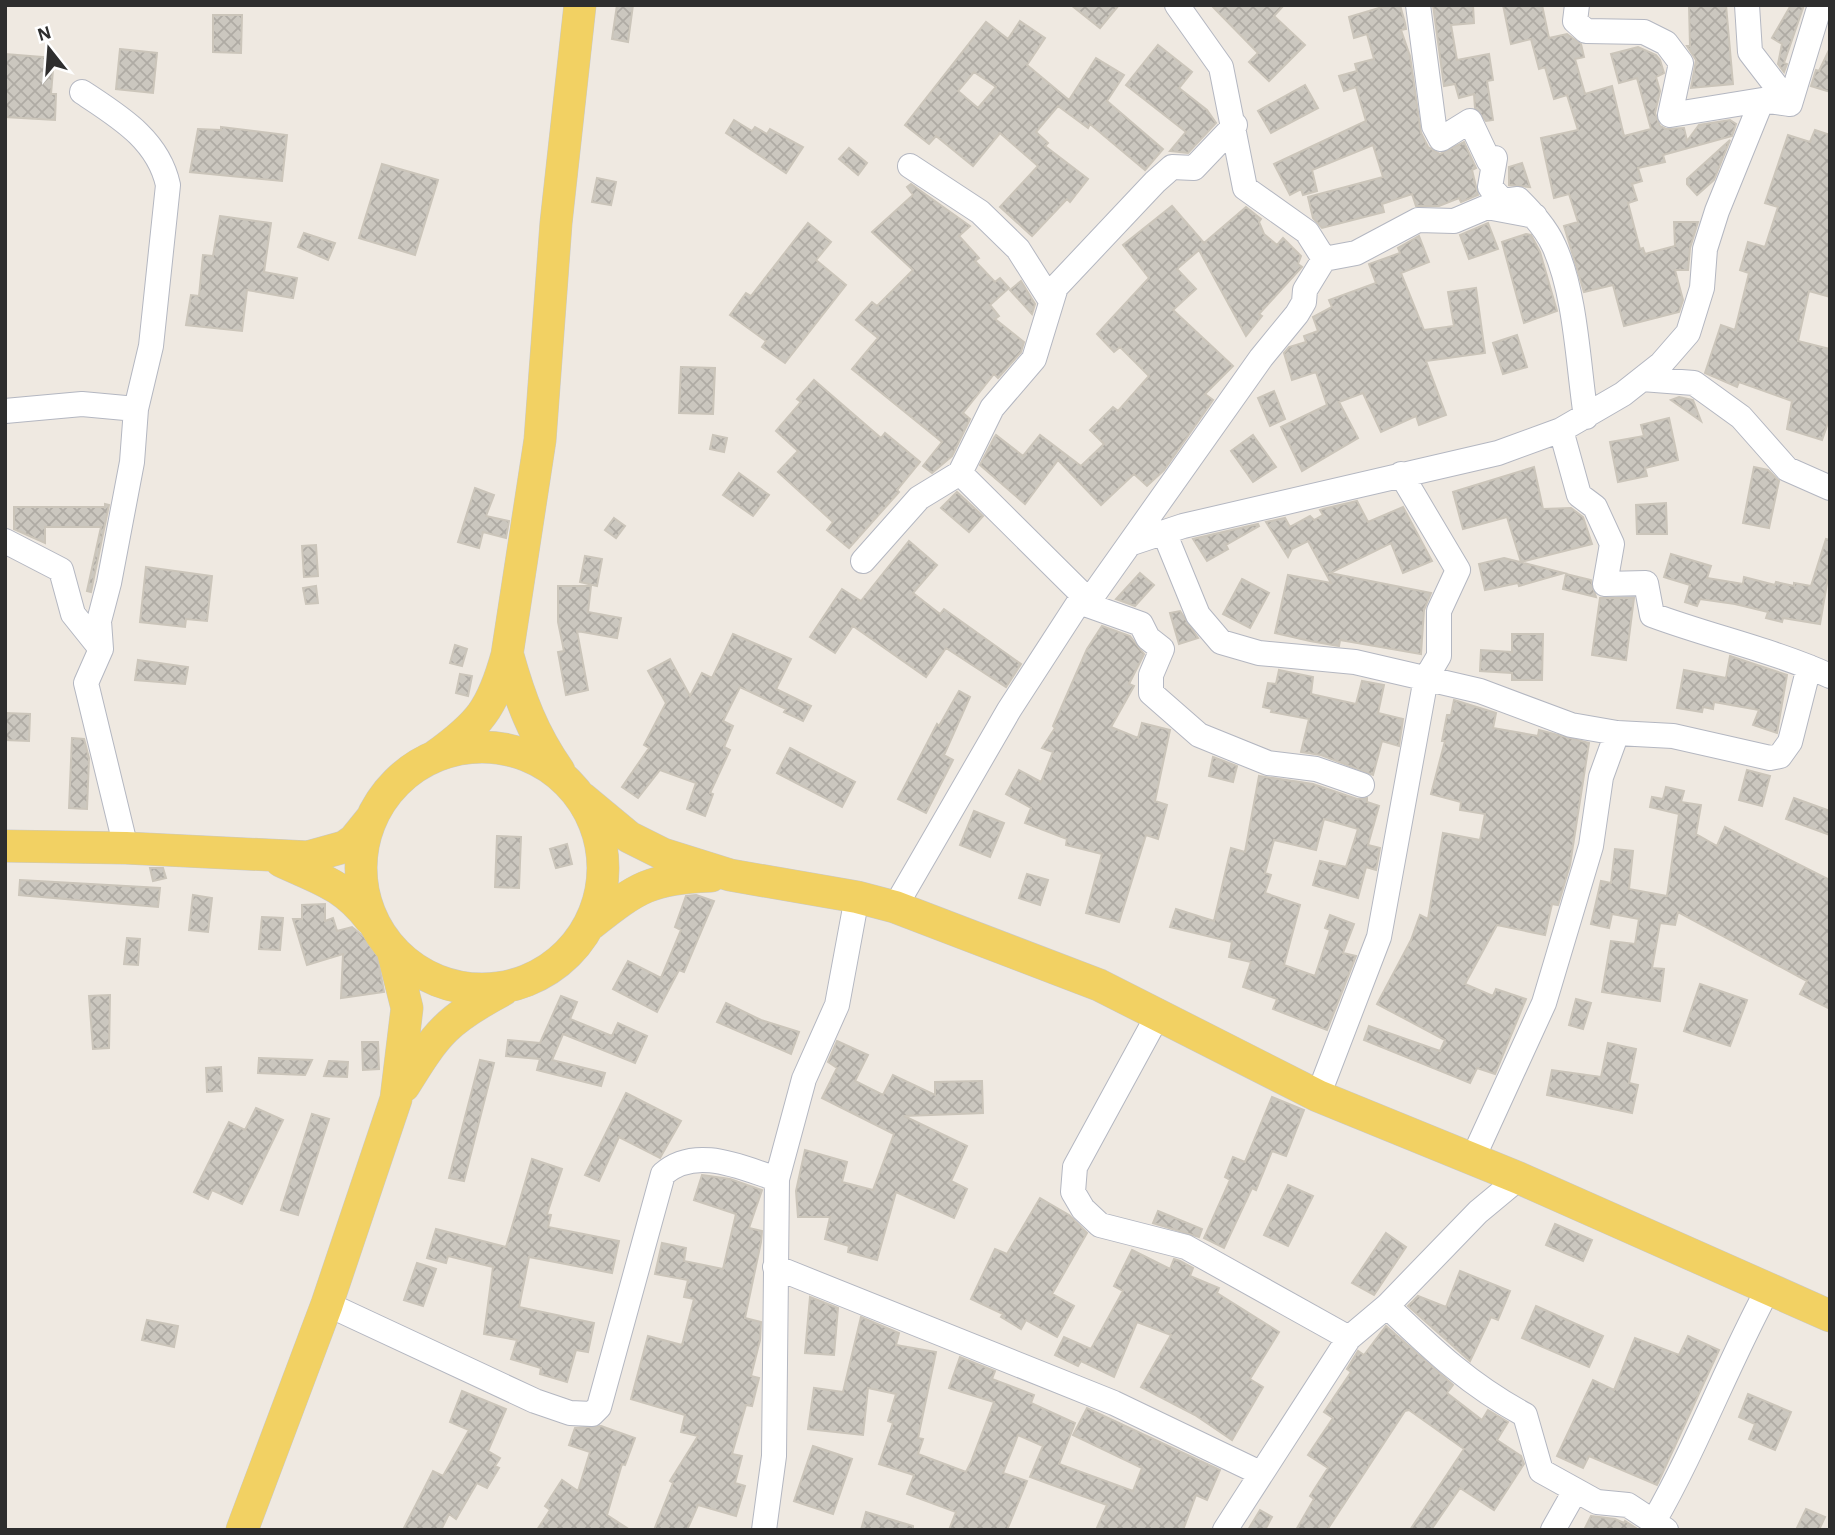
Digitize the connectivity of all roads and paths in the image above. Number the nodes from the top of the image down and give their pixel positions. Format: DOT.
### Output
graph roads {
  1 [pos="580,5"];
  2 [pos="1177,5"];
  3 [pos="1418,5"];
  4 [pos="1577,5"];
  5 [pos="1747,5"];
  6 [pos="1822,8"];
  7 [pos="82,92"];
  8 [pos="1762,100"];
  9 [pos="1790,104"];
  10 [pos="1235,125"];
  11 [pos="910,166"];
  12 [pos="1535,216"];
  13 [pos="1325,259"];
  14 [pos="1051,301"];
  15 [pos="1642,379"];
  16 [pos="136,409"];
  17 [pos="5,411"];
  18 [pos="1586,416"];
  19 [pos="1562,430"];
  20 [pos="960,473"];
  21 [pos="1401,474"];
  22 [pos="1830,488"];
  23 [pos="1164,532"];
  24 [pos="5,541"];
  25 [pos="1132,543"];
  26 [pos="863,561"];
  27 [pos="1084,601"];
  28 [pos="101,649"];
  29 [pos="508,655"];
  30 [pos="1820,672"];
  31 [pos="1426,678"];
  32 [pos="1617,733"];
  33 [pos="434,757"];
  34 [pos="1362,785"];
  35 [pos="573,788"];
  36 [pos="371,819"];
  37 [pos="5,846"];
  38 [pos="126,848"];
  39 [pos="267,855"];
  40 [pos="730,875"];
  41 [pos="858,897"];
  42 [pos="895,907"];
  43 [pos="372,922"];
  44 [pos="590,924"];
  45 [pos="393,951"];
  46 [pos="509,986"];
  47 [pos="1159,1013"];
  48 [pos="1318,1096"];
  49 [pos="396,1099"];
  50 [pos="1473,1158"];
  51 [pos="1519,1178"];
  52 [pos="777,1179"];
  53 [pos="775,1267"];
  54 [pos="1768,1289"];
  55 [pos="327,1304"];
  56 [pos="1387,1306"];
  57 [pos="1830,1316"];
  58 [pos="1349,1338"];
  59 [pos="1260,1473"];
  60 [pos="1575,1491"];
  61 [pos="1660,1525"];
  62 [pos="242,1530"];
  63 [pos="764,1530"];
  64 [pos="1225,1530"];
  65 [pos="1553,1530"];
  1 -- 29 [label="main road"];
  2 -- 10 [label="street"];
  3 -- 12 [label="street"];
  4 -- 8 [label="street"];
  5 -- 9 [label="street"];
  6 -- 9 [label="street"];
  7 -- 16 [label="street"];
  8 -- 9 [label="street"];
  8 -- 15 [label="street"];
  10 -- 13 [label="street"];
  10 -- 14 [label="street"];
  11 -- 14 [label="street"];
  12 -- 13 [label="street"];
  12 -- 18 [label="street"];
  13 -- 25 [label="street"];
  14 -- 20 [label="street"];
  15 -- 18 [label="street"];
  15 -- 22 [label="street"];
  16 -- 17 [label="street"];
  16 -- 28 [label="street"];
  18 -- 19 [label="street"];
  19 -- 21 [label="street"];
  19 -- 30 [label="street"];
  20 -- 26 [label="street"];
  20 -- 27 [label="street"];
  21 -- 23 [label="street"];
  21 -- 31 [label="street"];
  23 -- 25 [label="street"];
  23 -- 31 [label="street"];
  24 -- 28 [label="street"];
  25 -- 27 [label="street"];
  27 -- 34 [label="street"];
  27 -- 42 [label="street"];
  28 -- 38 [label="street"];
  29 -- 33 [label="main road"];
  29 -- 35 [label="main road"];
  30 -- 32 [label="street"];
  31 -- 32 [label="street"];
  31 -- 48 [label="street"];
  32 -- 50 [label="street"];
  33 -- 35 [label="main road"];
  33 -- 36 [label="main road"];
  35 -- 40 [label="main road"];
  35 -- 44 [label="main road"];
  36 -- 39 [label="main road"];
  36 -- 43 [label="main road"];
  37 -- 38 [label="main road"];
  38 -- 39 [label="main road"];
  39 -- 43 [label="main road"];
  40 -- 41 [label="main road"];
  40 -- 44 [label="main road"];
  41 -- 42 [label="main road"];
  41 -- 52 [label="street"];
  42 -- 47 [label="main road"];
  43 -- 45 [label="main road"];
  44 -- 46 [label="main road"];
  45 -- 46 [label="main road"];
  45 -- 49 [label="main road"];
  46 -- 49 [label="main road"];
  47 -- 48 [label="main road"];
  47 -- 58 [label="street"];
  48 -- 50 [label="main road"];
  49 -- 55 [label="main road"];
  50 -- 51 [label="main road"];
  51 -- 54 [label="main road"];
  51 -- 56 [label="street"];
  52 -- 53 [label="street"];
  52 -- 55 [label="street"];
  53 -- 59 [label="street"];
  53 -- 63 [label="street"];
  54 -- 57 [label="main road"];
  54 -- 61 [label="street"];
  55 -- 62 [label="main road"];
  56 -- 58 [label="street"];
  56 -- 60 [label="street"];
  58 -- 59 [label="street"];
  59 -- 64 [label="street"];
  60 -- 61 [label="street"];
  60 -- 65 [label="street"];
}
